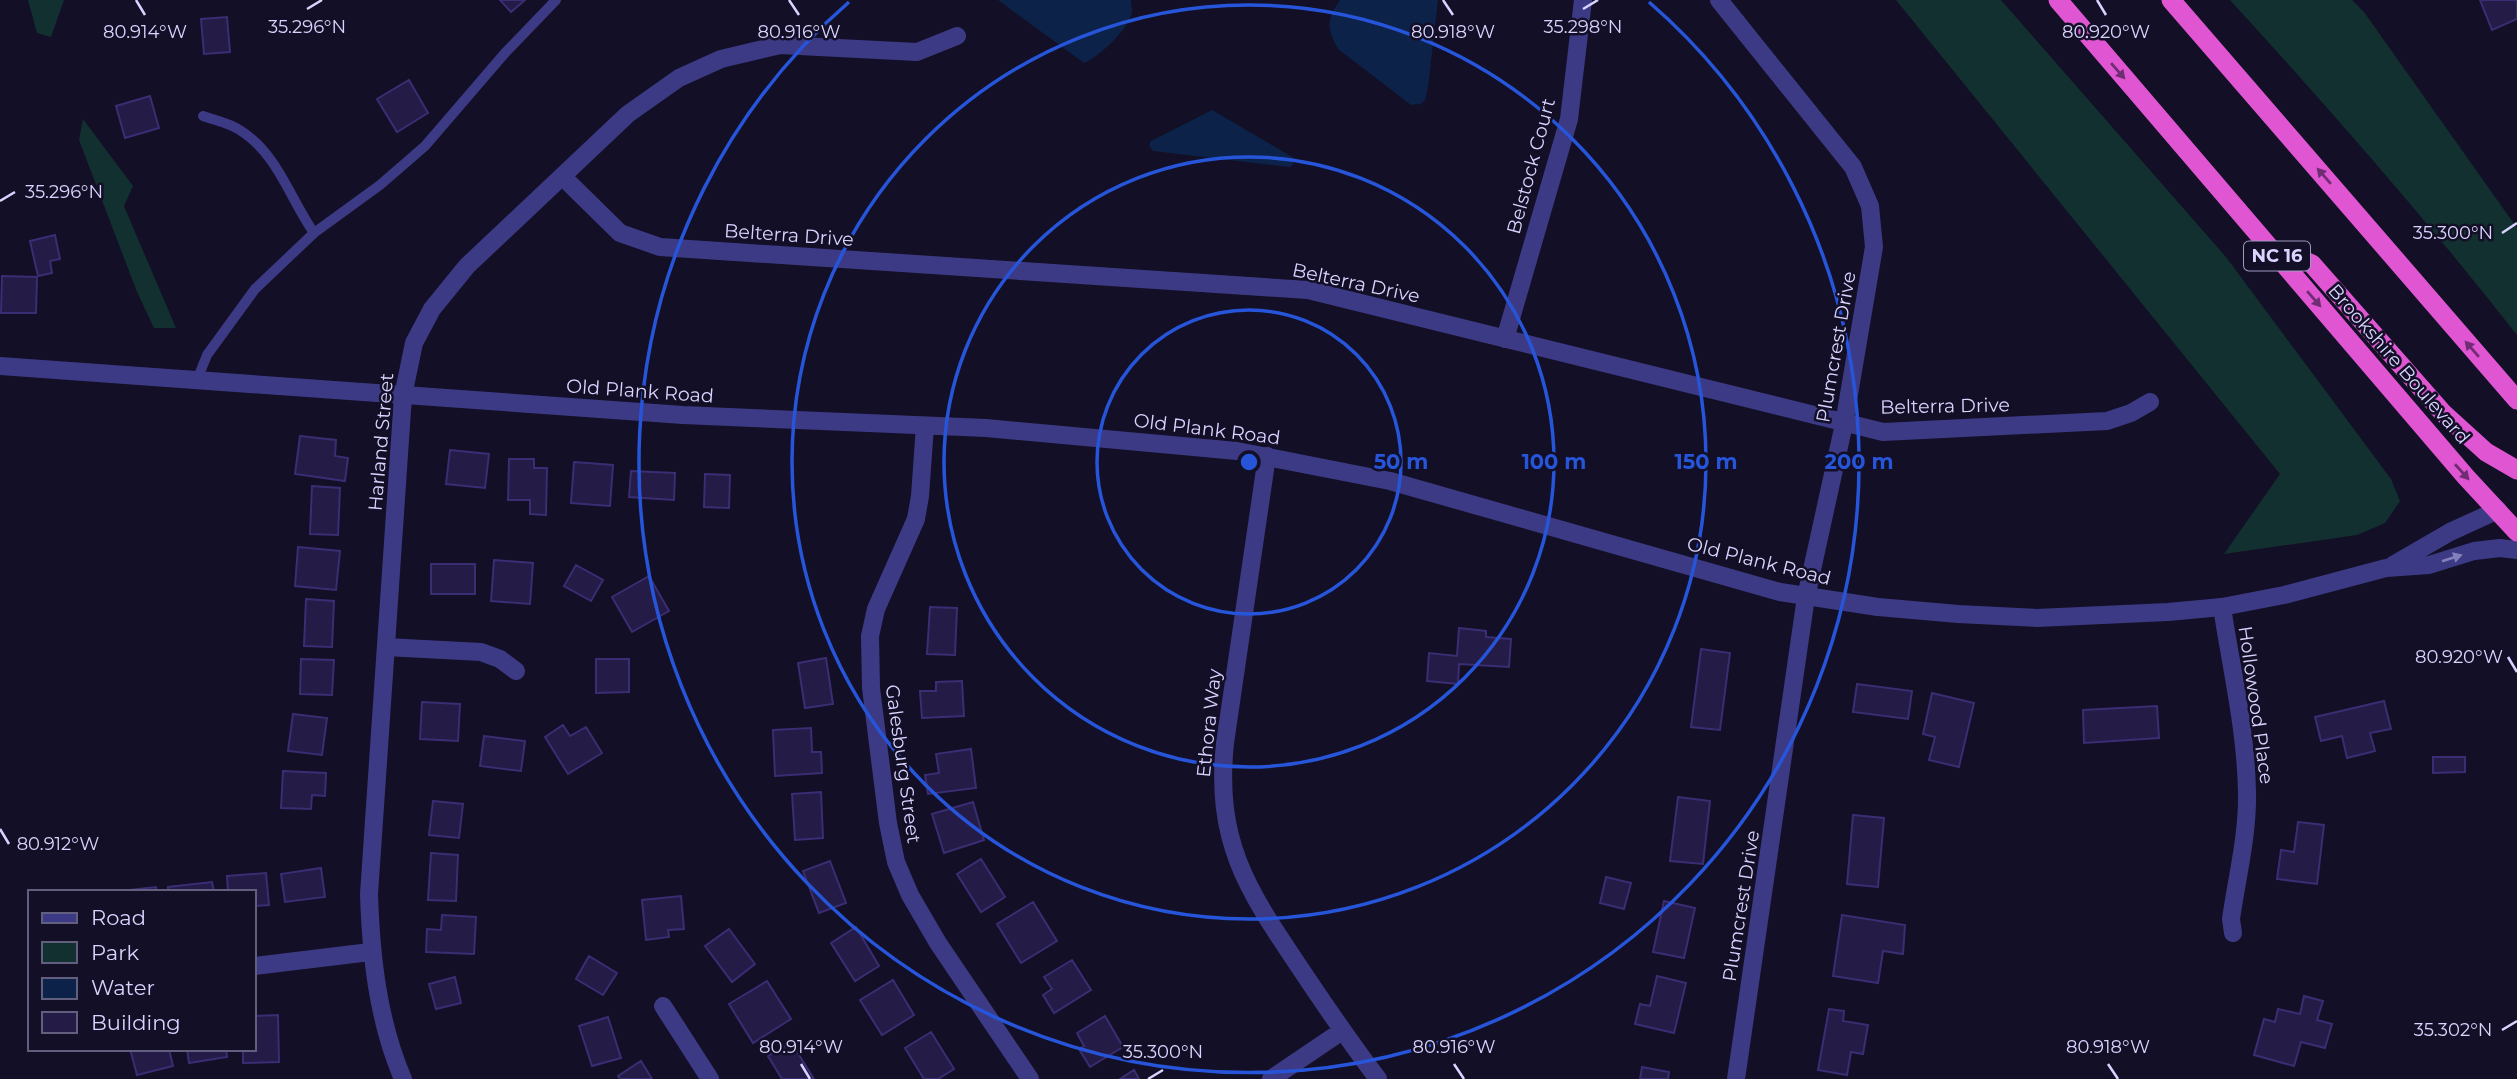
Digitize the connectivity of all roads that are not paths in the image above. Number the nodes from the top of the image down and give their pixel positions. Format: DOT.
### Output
graph roads {
  1 [pos="556,0"];
  2 [pos="1583,0"];
  3 [pos="1720,0"];
  4 [pos="2058,0"];
  5 [pos="2171,0"];
  6 [pos="957,36"];
  7 [pos="202,116"];
  8 [pos="563,177"];
  9 [pos="314,233"];
  10 [pos="2275,253"];
  11 [pos="1506,339"];
  12 [pos="0,366"];
  13 [pos="197,380"];
  14 [pos="402,396"];
  15 [pos="2517,400"];
  16 [pos="2150,402"];
  17 [pos="1844,424"];
  18 [pos="925,426"];
  19 [pos="1268,456"];
  20 [pos="2517,470"];
  21 [pos="2507,510"];
  22 [pos="2517,532"];
  23 [pos="2517,550"];
  24 [pos="2386,568"];
  25 [pos="1806,597"];
  26 [pos="2221,607"];
  27 [pos="386,647"];
  28 [pos="516,671"];
  29 [pos="2233,933"];
  30 [pos="370,952"];
  31 [pos="256,966"];
  32 [pos="663,1006"];
  33 [pos="1342,1031"];
  34 [pos="403,1079"];
  35 [pos="710,1079"];
  36 [pos="1030,1079"];
  37 [pos="1271,1079"];
  38 [pos="1378,1079"];
  39 [pos="1736,1079"];
  1 -- 9 [label="lane"];
  2 -- 11 [label="street, Belstock Court"];
  3 -- 17 [label="street, Plumcrest Drive"];
  4 -- 10 [label="highway, Brookshire Boulevard / NC 16, one-way"];
  15 -- 5 [label="highway, one-way"];
  6 -- 8 [label="street, Harland Street"];
  7 -- 9 [label="lane"];
  8 -- 11 [label="street, Belterra Drive"];
  8 -- 14 [label="street, Harland Street"];
  9 -- 13 [label="lane"];
  10 -- 20 [label="highway"];
  10 -- 21 [label="highway, Brookshire Boulevard / NC 16, one-way"];
  11 -- 17 [label="street, Belterra Drive"];
  12 -- 13 [label="street, Old Plank Road"];
  13 -- 14 [label="street, Old Plank Road"];
  14 -- 18 [label="street, Old Plank Road"];
  14 -- 27 [label="street, Harland Street"];
  16 -- 17 [label="street, Belterra Drive"];
  17 -- 25 [label="street, Plumcrest Drive"];
  18 -- 19 [label="street, Old Plank Road"];
  18 -- 36 [label="street, Galesburg Street"];
  19 -- 25 [label="street, Old Plank Road"];
  19 -- 33 [label="street, Ethora Way"];
  21 -- 22 [label="highway, Brookshire Boulevard / NC 16"];
  21 -- 24 [label="street, Old Plank Road"];
  24 -- 23 [label="street, Old Plank Road, one-way"];
  24 -- 26 [label="street, Old Plank Road"];
  25 -- 26 [label="street, Old Plank Road"];
  25 -- 39 [label="street, Plumcrest Drive"];
  26 -- 29 [label="street, Hollowood Place"];
  27 -- 28 [label="street"];
  27 -- 30 [label="street, Harland Street"];
  30 -- 31 [label="street"];
  30 -- 34 [label="street, Harland Street"];
  32 -- 35 [label="street"];
  33 -- 37 [label="street"];
  33 -- 38 [label="street, Ethora Way"];
}
